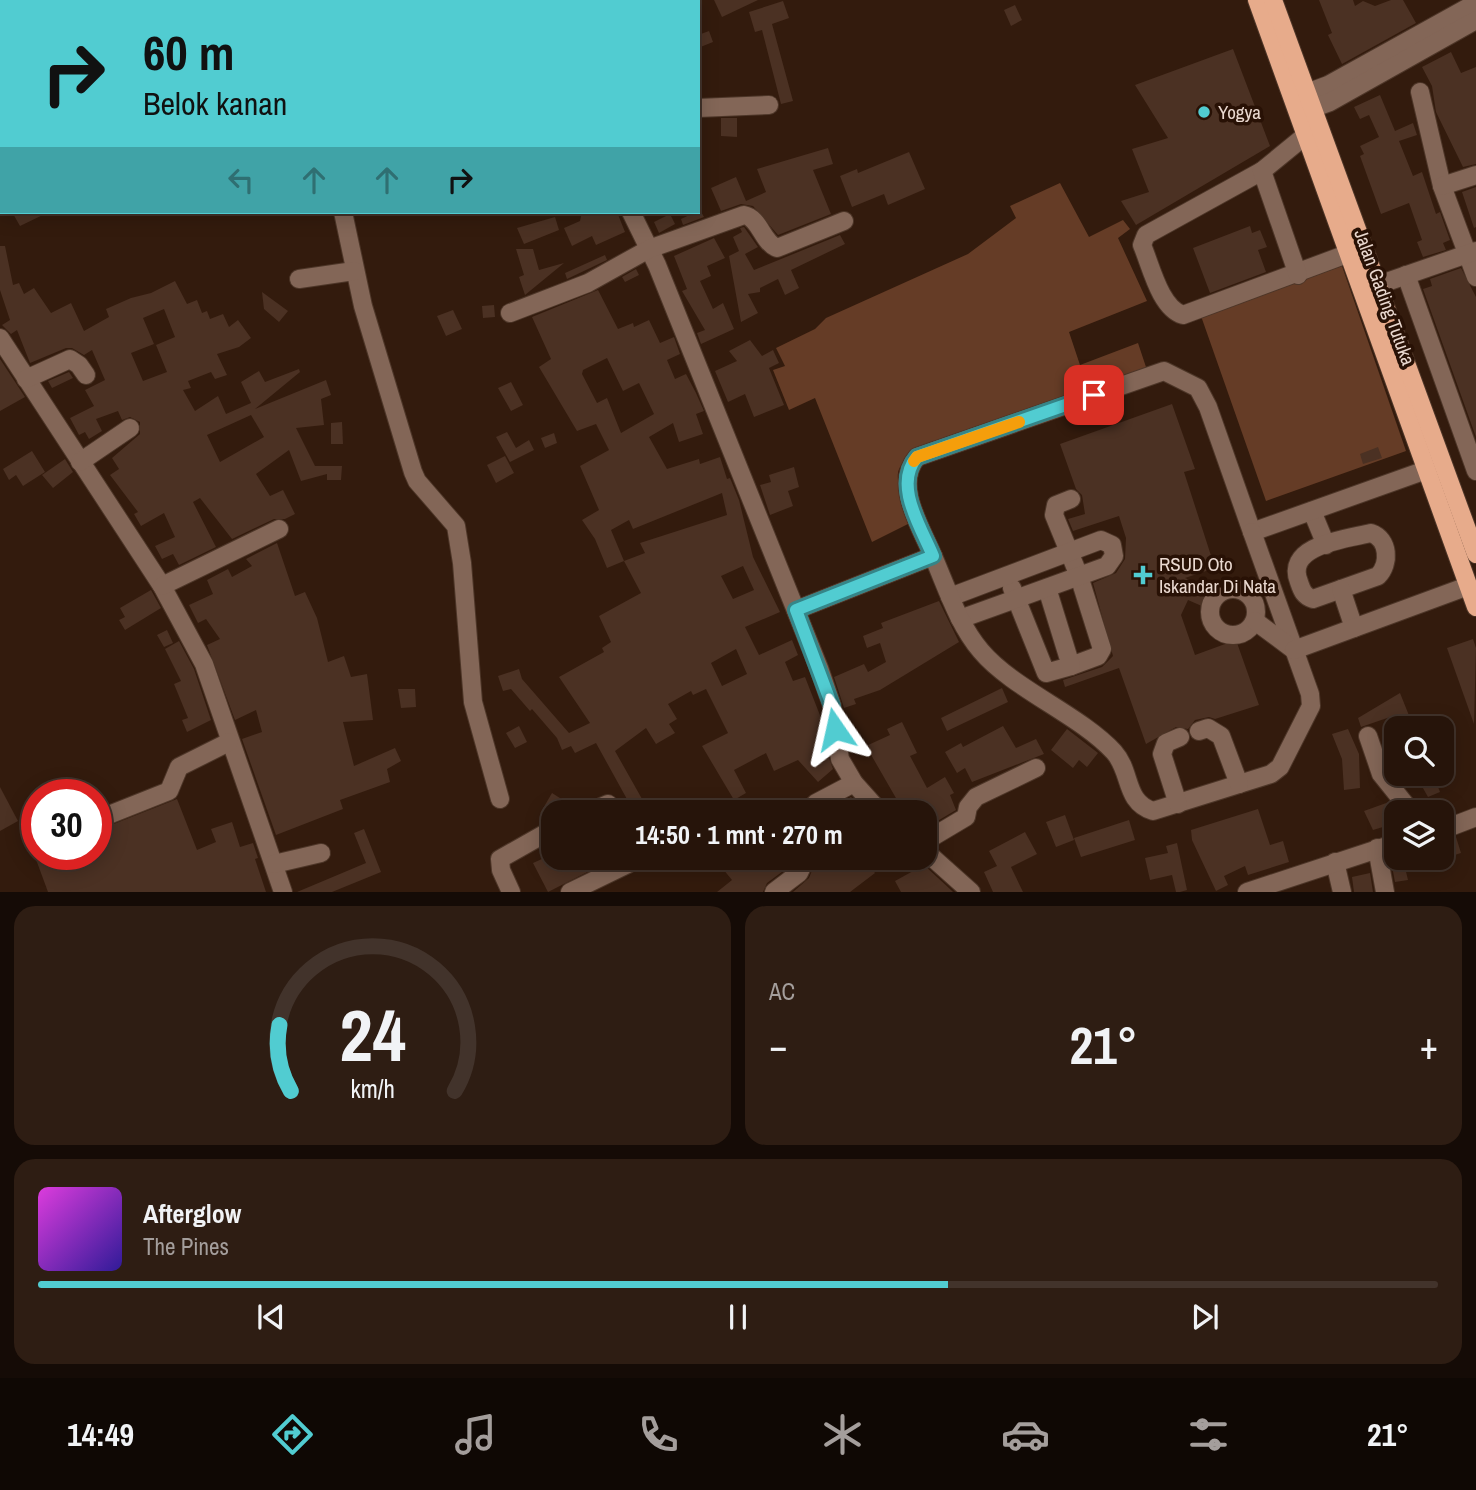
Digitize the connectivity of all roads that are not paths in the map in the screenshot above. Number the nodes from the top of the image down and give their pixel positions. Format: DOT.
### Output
graph roads {
  1 [pos="1257,0"];
  2 [pos="1273,0"];
  3 [pos="1473,14"];
  4 [pos="1420,92"];
  5 [pos="1303,103"];
  6 [pos="769,105"];
  7 [pos="700,108"];
  8 [pos="1306,135"];
  9 [pos="1262,171"];
  10 [pos="1476,174"];
  11 [pos="1442,186"];
  12 [pos="343,214"];
  13 [pos="632,214"];
  14 [pos="844,221"];
  15 [pos="649,248"];
  16 [pos="1472,253"];
  17 [pos="1347,254"];
  18 [pos="354,271"];
  19 [pos="1298,275"];
  20 [pos="1406,275"];
  21 [pos="1476,277"];
  22 [pos="299,279"];
  23 [pos="1378,285"];
  24 [pos="510,313"];
  25 [pos="0,338"];
  26 [pos="86,375"];
  27 [pos="26,379"];
  28 [pos="130,428"];
  29 [pos="80,462"];
  30 [pos="1426,470"];
  31 [pos="1476,471"];
  32 [pos="1476,478"];
  33 [pos="1453,490"];
  34 [pos="1071,499"];
  35 [pos="1437,500"];
  36 [pos="1312,511"];
  37 [pos="279,528"];
  38 [pos="1252,532"];
  39 [pos="1326,545"];
  40 [pos="1069,552"];
  41 [pos="1476,554"];
  42 [pos="933,556"];
  43 [pos="1007,575"];
  44 [pos="1079,576"];
  45 [pos="1297,578"];
  46 [pos="162,586"];
  47 [pos="1271,586"];
  48 [pos="1047,587"];
  49 [pos="1341,589"];
  50 [pos="950,597"];
  51 [pos="1472,597"];
  52 [pos="1016,598"];
  53 [pos="796,610"];
  54 [pos="960,619"];
  55 [pos="1255,621"];
  56 [pos="1354,628"];
  57 [pos="1296,655"];
  58 [pos="1071,666"];
  59 [pos="1199,731"];
  60 [pos="1368,736"];
  61 [pos="1180,737"];
  62 [pos="229,742"];
  63 [pos="1036,768"];
  64 [pos="854,783"];
  65 [pos="1239,784"];
  66 [pos="500,799"];
  67 [pos="822,800"];
  68 [pos="869,800"];
  69 [pos="1402,800"];
  70 [pos="1178,804"];
  71 [pos="112,814"];
  72 [pos="1476,817"];
  73 [pos="1454,825"];
  74 [pos="937,834"];
  75 [pos="541,836"];
  76 [pos="1384,846"];
  77 [pos="1377,848"];
  78 [pos="321,853"];
  79 [pos="937,861"];
  80 [pos="1335,862"];
  81 [pos="275,864"];
  82 [pos="615,870"];
  83 [pos="800,870"];
  84 [pos="283,891"];
  85 [pos="511,891"];
  86 [pos="570,891"];
  87 [pos="774,891"];
  88 [pos="971,891"];
  89 [pos="1247,891"];
  90 [pos="1342,891"];
  91 [pos="1385,891"];
  1 -- 5 [label="main road, Jalan Gading Tutuka"];
  2 -- 5 [label="main road, Jalan Gading Tutuka"];
  3 -- 5 [label="street"];
  4 -- 11 [label="street"];
  5 -- 8 [label="main road, Jalan Gading Tutuka"];
  5 -- 23 [label="main road, Jalan Gading Tutuka"];
  6 -- 7 [label="street"];
  8 -- 9 [label="street"];
  8 -- 17 [label="main road, Jalan Gading Tutuka"];
  9 -- 19 [label="street"];
  9 -- 19 [label="street"];
  10 -- 11 [label="street"];
  11 -- 16 [label="street"];
  12 -- 18 [label="street"];
  13 -- 15 [label="street"];
  14 -- 15 [label="street"];
  15 -- 24 [label="street"];
  15 -- 53 [label="street"];
  16 -- 20 [label="street"];
  16 -- 21 [label="street"];
  17 -- 19 [label="street"];
  17 -- 30 [label="main road, Jalan Gading Tutuka"];
  18 -- 22 [label="street"];
  18 -- 66 [label="street"];
  20 -- 23 [label="street"];
  20 -- 31 [label="street"];
  23 -- 33 [label="main road, Jalan Gading Tutuka"];
  25 -- 27 [label="street"];
  26 -- 27 [label="street"];
  27 -- 29 [label="street"];
  28 -- 29 [label="street"];
  29 -- 46 [label="street"];
  30 -- 35 [label="main road, Jalan Gading Tutuka"];
  30 -- 36 [label="street"];
  32 -- 33 [label="street"];
  33 -- 35 [label="main road"];
  33 -- 41 [label="main road, Jalan Gading Tutuka"];
  34 -- 40 [label="street"];
  35 -- 51 [label="main road, Jalan Gading Tutuka"];
  36 -- 38 [label="street"];
  36 -- 39 [label="street"];
  37 -- 46 [label="street"];
  38 -- 42 [label="street"];
  38 -- 47 [label="street"];
  39 -- 45 [label="street"];
  39 -- 49 [label="street"];
  40 -- 43 [label="street"];
  40 -- 44 [label="street"];
  40 -- 44 [label="street"];
  42 -- 50 [label="street"];
  42 -- 53 [label="street"];
  43 -- 50 [label="street"];
  43 -- 52 [label="street"];
  44 -- 48 [label="street"];
  44 -- 58 [label="street"];
  45 -- 47 [label="street"];
  45 -- 49 [label="street"];
  46 -- 62 [label="street"];
  47 -- 57 [label="street"];
  48 -- 52 [label="street"];
  48 -- 58 [label="street"];
  49 -- 56 [label="street"];
  50 -- 54 [label="street"];
  51 -- 56 [label="street"];
  51 -- 57 [label="street"];
  52 -- 54 [label="street"];
  52 -- 58 [label="street"];
  53 -- 64 [label="street"];
  54 -- 70 [label="street"];
  55 -- 57 [label="street"];
  56 -- 57 [label="street"];
  57 -- 65 [label="street"];
  59 -- 65 [label="street"];
  60 -- 69 [label="street"];
  61 -- 70 [label="street"];
  62 -- 71 [label="street"];
  62 -- 81 [label="street"];
  63 -- 74 [label="street"];
  64 -- 67 [label="street"];
  64 -- 68 [label="street"];
  65 -- 70 [label="street"];
  72 -- 73 [label="street"];
  75 -- 85 [label="street"];
  76 -- 77 [label="street"];
  77 -- 80 [label="street"];
  77 -- 91 [label="street"];
  78 -- 81 [label="street"];
  79 -- 88 [label="street"];
  80 -- 89 [label="street"];
  80 -- 90 [label="street"];
  81 -- 84 [label="street"];
  82 -- 86 [label="street"];
  83 -- 87 [label="street"];
}
